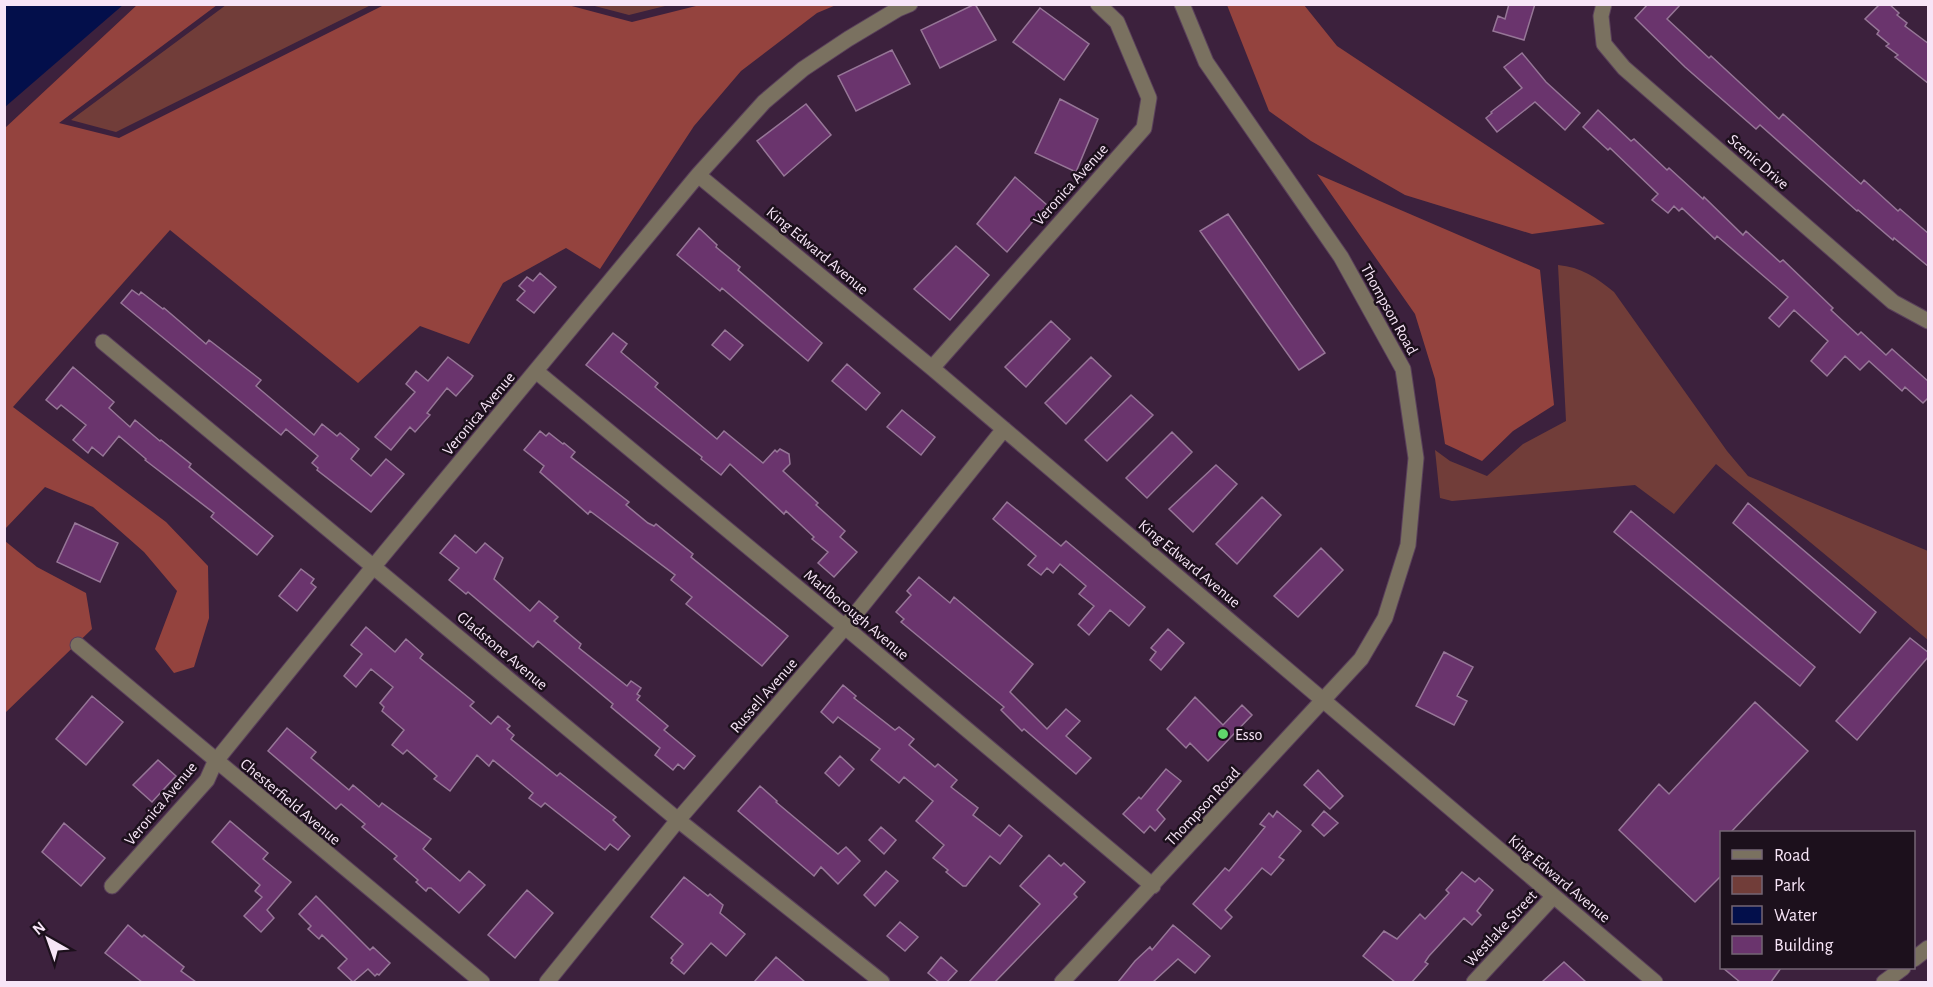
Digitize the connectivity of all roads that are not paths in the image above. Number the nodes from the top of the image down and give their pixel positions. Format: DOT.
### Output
graph roads {
  1 [pos="910,4"];
  2 [pos="1098,4"];
  3 [pos="1182,4"];
  4 [pos="1604,4"];
  5 [pos="698,175"];
  6 [pos="1929,321"];
  7 [pos="103,342"];
  8 [pos="932,368"];
  9 [pos="537,372"];
  10 [pos="1004,429"];
  11 [pos="374,566"];
  12 [pos="845,627"];
  13 [pos="78,645"];
  14 [pos="1325,700"];
  15 [pos="215,762"];
  16 [pos="678,820"];
  17 [pos="112,886"];
  18 [pos="1153,886"];
  19 [pos="1553,897"];
  20 [pos="1929,948"];
  21 [pos="1915,958"];
  22 [pos="1902,969"];
  23 [pos="482,982"];
  24 [pos="547,982"];
  25 [pos="882,982"];
  26 [pos="1062,982"];
  27 [pos="1474,982"];
  28 [pos="1655,982"];
  29 [pos="1884,982"];
  1 -- 5 [label="street, Veronica Avenue"];
  2 -- 8 [label="street, Veronica Avenue"];
  3 -- 14 [label="street, Thompson Road"];
  4 -- 6 [label="street, Scenic Drive"];
  5 -- 8 [label="street, King Edward Avenue"];
  5 -- 9 [label="street, Veronica Avenue"];
  7 -- 11 [label="street, Gladstone Avenue"];
  8 -- 10 [label="street, King Edward Avenue"];
  9 -- 11 [label="street, Veronica Avenue"];
  9 -- 12 [label="street, Marlborough Avenue"];
  10 -- 12 [label="street, Russell Avenue"];
  10 -- 14 [label="street, King Edward Avenue"];
  11 -- 15 [label="street, Veronica Avenue"];
  11 -- 16 [label="street, Gladstone Avenue"];
  12 -- 16 [label="street, Russell Avenue"];
  12 -- 18 [label="street, Marlborough Avenue"];
  13 -- 15 [label="street, Chesterfield Avenue"];
  14 -- 18 [label="street, Thompson Road"];
  14 -- 19 [label="street, King Edward Avenue"];
  15 -- 17 [label="street, Veronica Avenue"];
  15 -- 23 [label="street, Chesterfield Avenue"];
  16 -- 24 [label="street, Russell Avenue"];
  16 -- 25 [label="street, Gladstone Avenue"];
  18 -- 26 [label="street, Thompson Road"];
  19 -- 27 [label="street, Westlake Street"];
  19 -- 28 [label="street, King Edward Avenue"];
  20 -- 21 [label="street"];
  22 -- 29 [label="street"];
}
